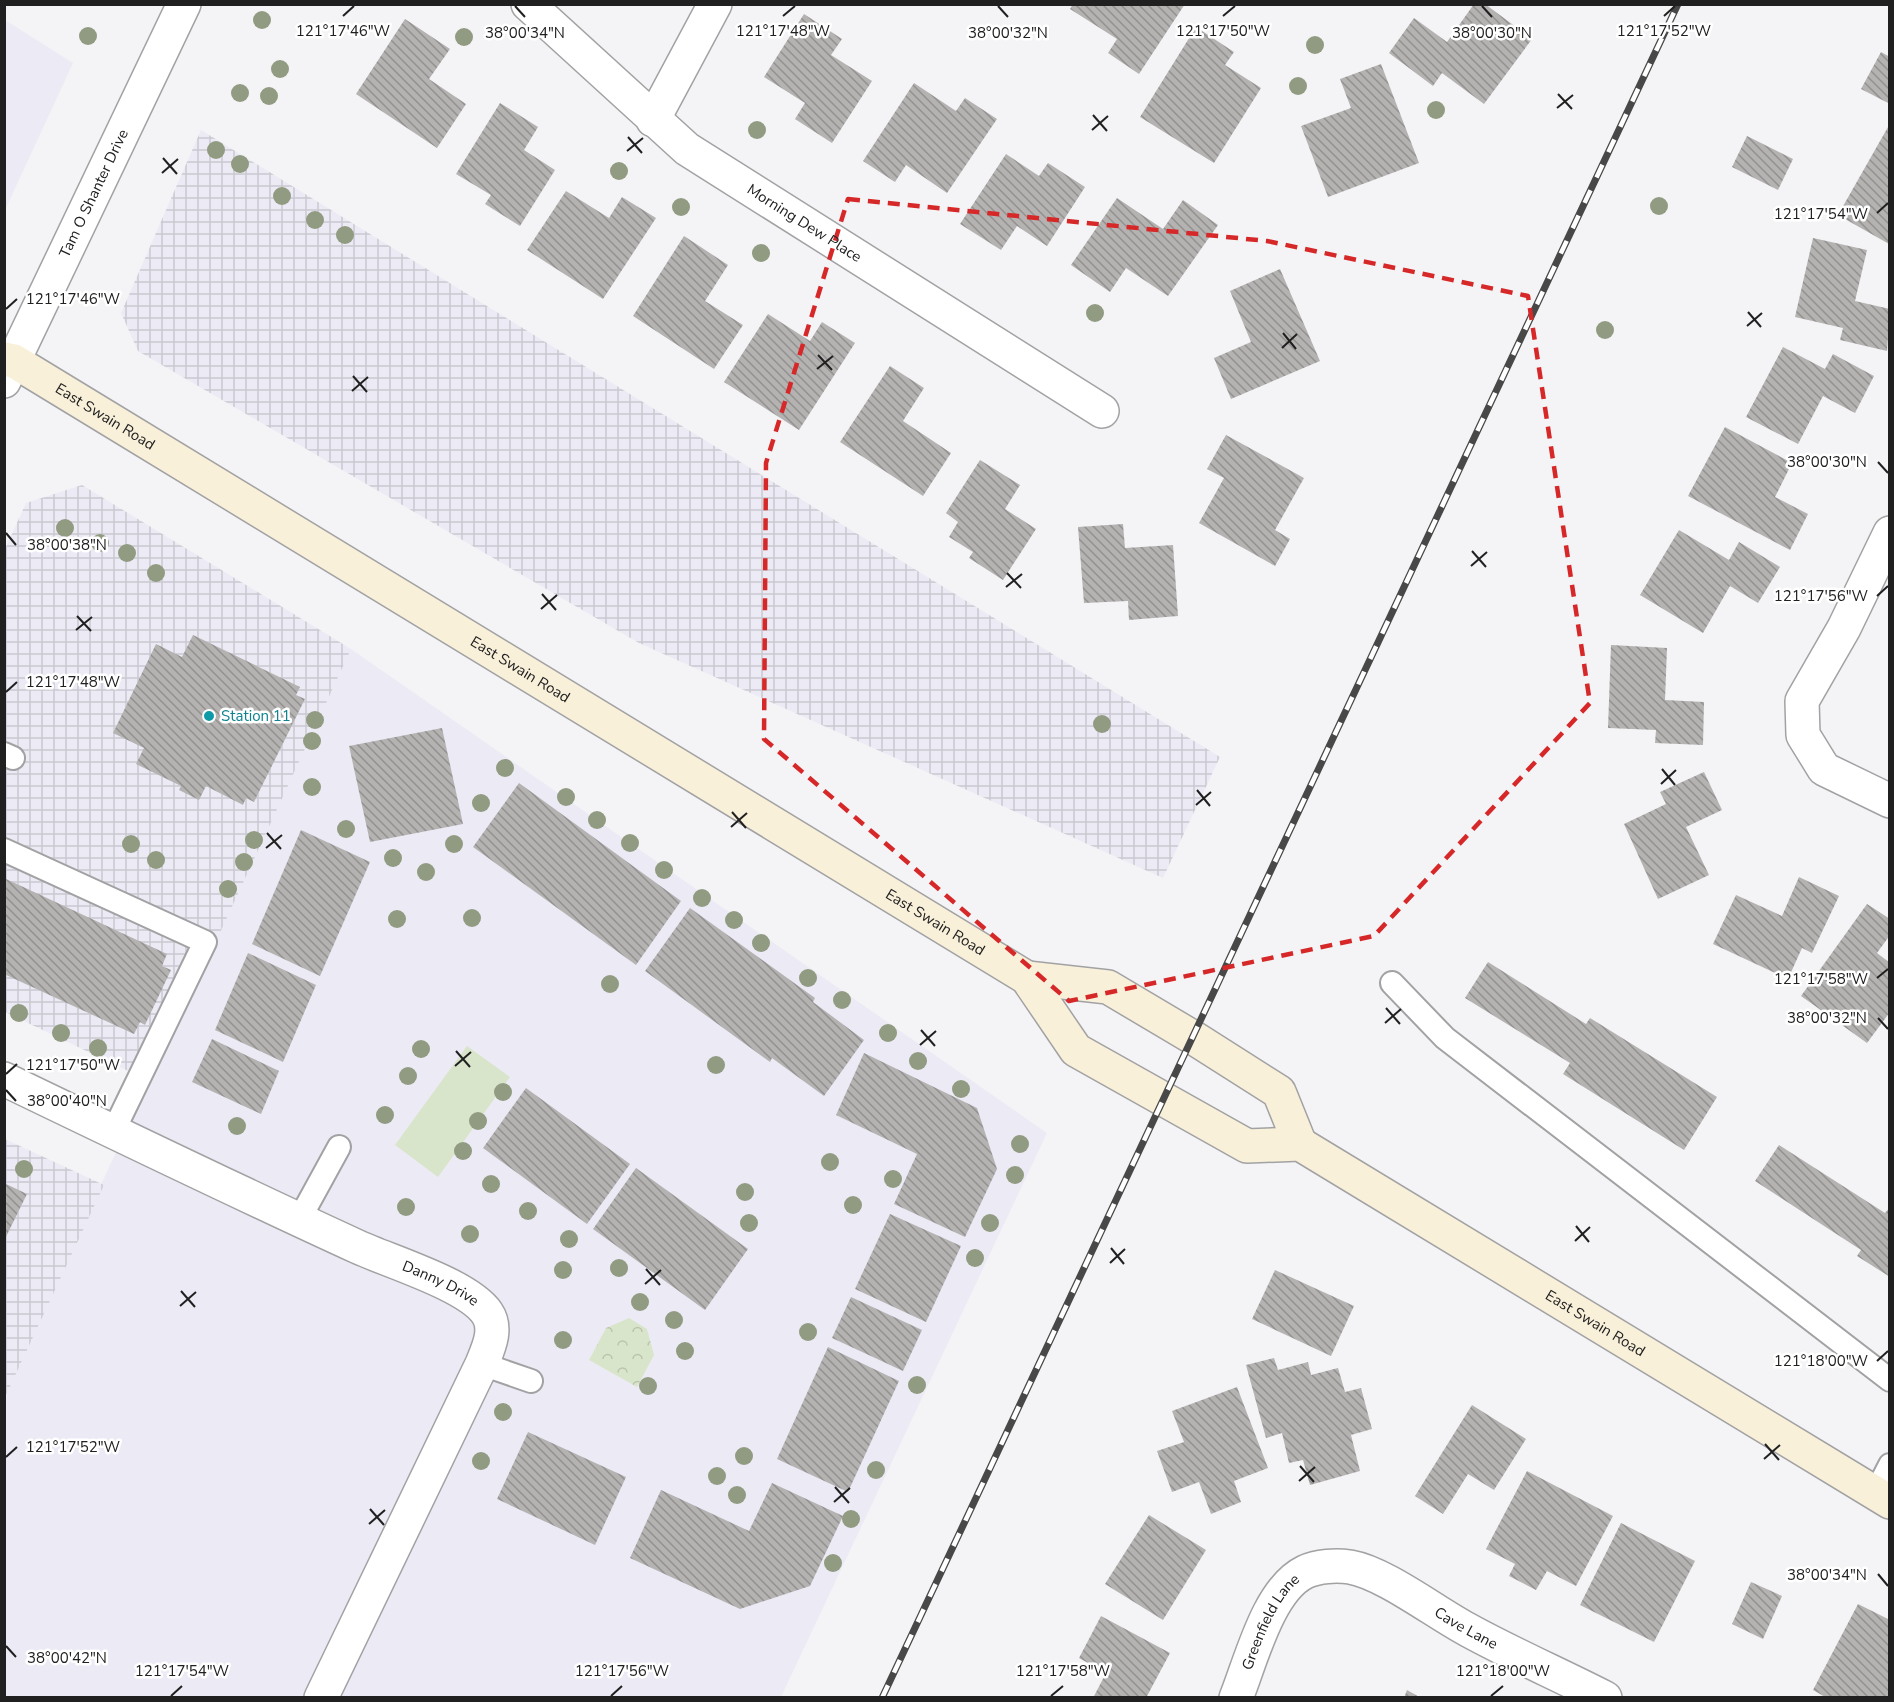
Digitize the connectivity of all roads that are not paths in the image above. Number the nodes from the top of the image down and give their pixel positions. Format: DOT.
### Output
graph roads {
  1 [pos="184,4"];
  2 [pos="528,4"];
  3 [pos="715,4"];
  4 [pos="653,120"];
  5 [pos="7,362"];
  6 [pos="1102,411"];
  7 [pos="1890,533"];
  8 [pos="1890,801"];
  9 [pos="4,850"];
  10 [pos="1027,978"];
  11 [pos="1392,983"];
  12 [pos="4,1079"];
  13 [pos="114,1132"];
  14 [pos="1300,1144"];
  15 [pos="339,1147"];
  16 [pos="299,1220"];
  17 [pos="482,1364"];
  18 [pos="1890,1380"];
  19 [pos="531,1381"];
  20 [pos="1885,1487"];
  21 [pos="1326,1566"];
  22 [pos="321,1698"];
  23 [pos="1236,1698"];
  24 [pos="1605,1698"];
  1 -- 5 [label="street, Tam O Shanter Drive"];
  2 -- 4 [label="street, Morning Dew Place"];
  3 -- 4 [label="street"];
  4 -- 6 [label="street, Morning Dew Place"];
  5 -- 10 [label="main road, East Swain Road"];
  7 -- 8 [label="street"];
  9 -- 13 [label="lane"];
  10 -- 14 [label="main road, East Swain Road"];
  10 -- 14 [label="main road, East Swain Road"];
  11 -- 18 [label="lane"];
  12 -- 13 [label="street, Danny Drive"];
  13 -- 16 [label="street, Danny Drive"];
  14 -- 20 [label="main road, East Swain Road"];
  15 -- 16 [label="lane"];
  16 -- 17 [label="street, Danny Drive"];
  17 -- 19 [label="lane"];
  17 -- 22 [label="street, Danny Drive"];
  21 -- 23 [label="street, Greenfield Lane"];
  21 -- 24 [label="street, Cave Lane"];
}
